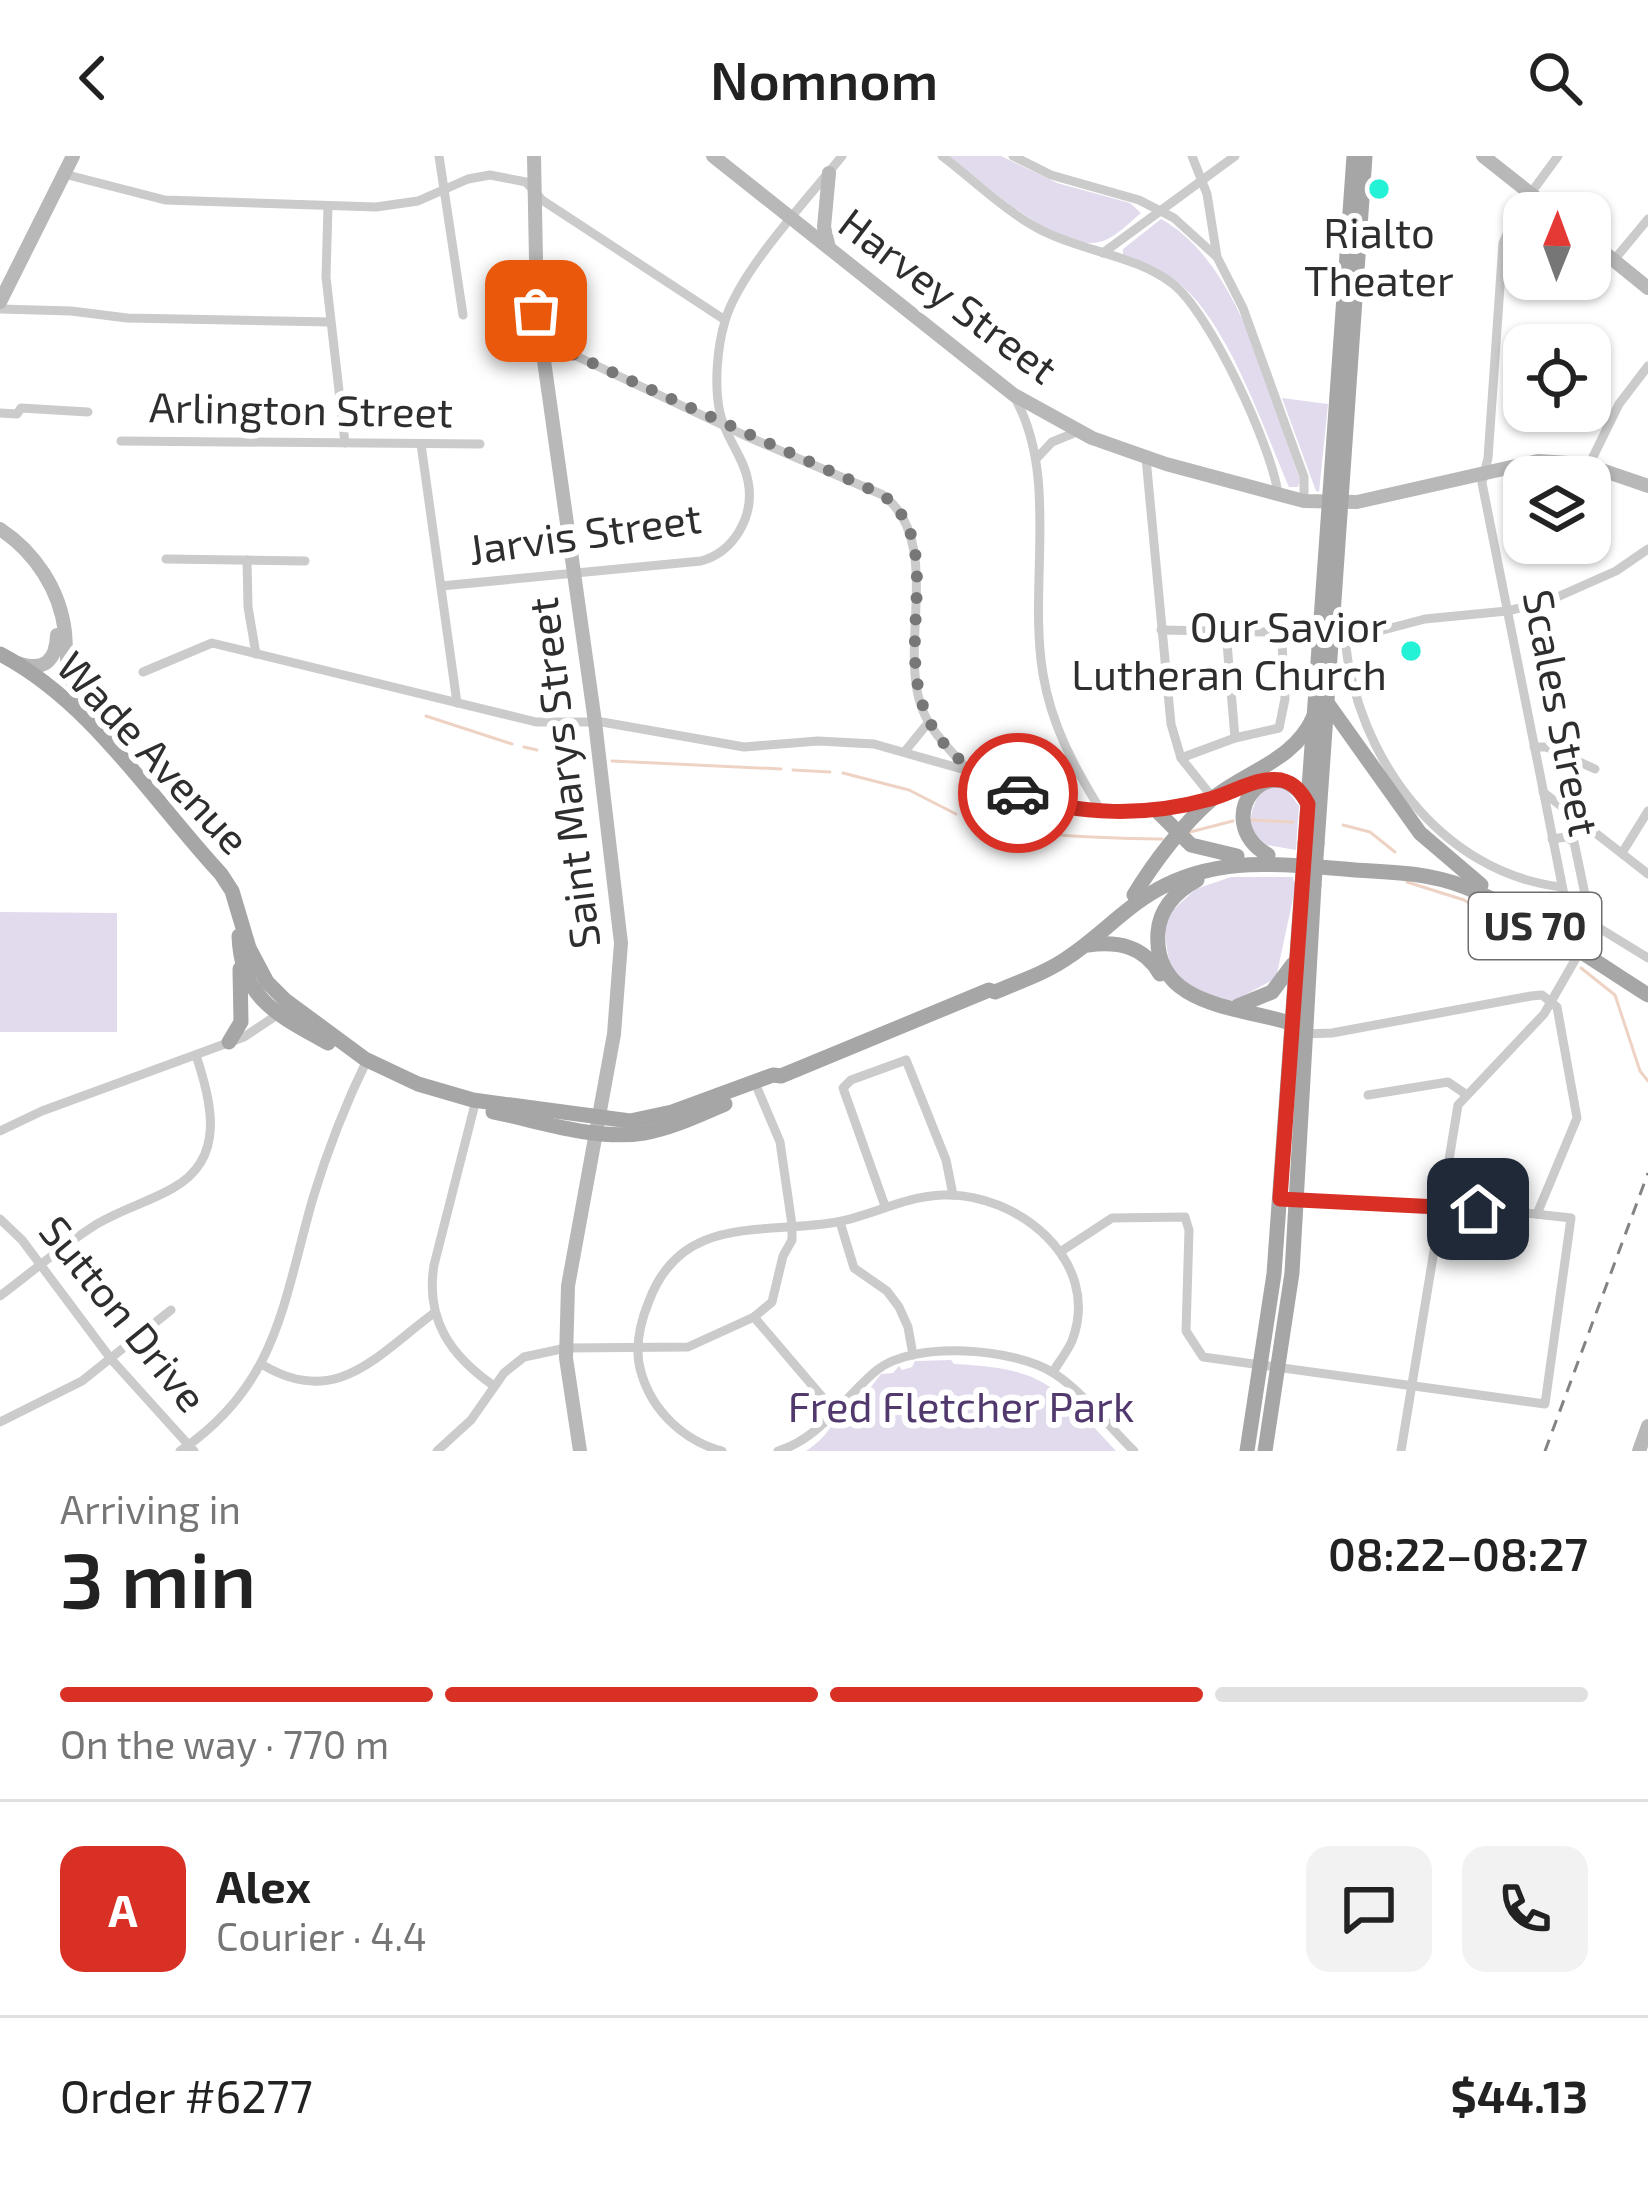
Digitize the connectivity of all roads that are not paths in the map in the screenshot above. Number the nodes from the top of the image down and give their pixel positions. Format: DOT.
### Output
graph roads {
  1 [pos="73,156"];
  2 [pos="439,156"];
  3 [pos="534,156"];
  4 [pos="713,156"];
  5 [pos="842,156"];
  6 [pos="942,156"];
  7 [pos="1013,156"];
  8 [pos="1192,156"];
  9 [pos="1235,156"];
  10 [pos="1354,156"];
  11 [pos="1365,156"];
  12 [pos="1483,156"];
  13 [pos="1558,156"];
  14 [pos="829,173"];
  15 [pos="64,174"];
  16 [pos="1203,179"];
  17 [pos="532,188"];
  18 [pos="444,189"];
  19 [pos="1529,192"];
  20 [pos="1531,192"];
  21 [pos="328,206"];
  22 [pos="1158,210"];
  23 [pos="792,219"];
  24 [pos="1648,219"];
  25 [pos="1503,243"];
  26 [pos="829,248"];
  27 [pos="1103,253"];
  28 [pos="1217,257"];
  29 [pos="1611,258"];
  30 [pos="1614,260"];
  31 [pos="1648,288"];
  32 [pos="0,305"];
  33 [pos="463,315"];
  34 [pos="725,320"];
  35 [pos="330,322"];
  36 [pos="540,339"];
  37 [pos="1648,366"];
  38 [pos="1014,395"];
  39 [pos="88,412"];
  40 [pos="0,413"];
  41 [pos="724,424"];
  42 [pos="1079,431"];
  43 [pos="121,441"];
  44 [pos="345,443"];
  45 [pos="421,444"];
  46 [pos="480,444"];
  47 [pos="1593,456"];
  48 [pos="1037,458"];
  49 [pos="1146,458"];
  50 [pos="1503,469"];
  51 [pos="1483,473"];
  52 [pos="1611,473"];
  53 [pos="1648,486"];
  54 [pos="1278,494"];
  55 [pos="1304,501"];
  56 [pos="1335,502"];
  57 [pos="0,529"];
  58 [pos="1648,549"];
  59 [pos="166,559"];
  60 [pos="247,560"];
  61 [pos="305,561"];
  62 [pos="573,574"];
  63 [pos="441,586"];
  64 [pos="57,600"];
  65 [pos="1507,611"];
  66 [pos="1161,630"];
  67 [pos="1226,631"];
  68 [pos="1338,641"];
  69 [pos="256,654"];
  70 [pos="8,658"];
  71 [pos="143,672"];
  72 [pos="458,703"];
  73 [pos="1321,708"];
  74 [pos="596,722"];
  75 [pos="928,723"];
  76 [pos="92,727"];
  77 [pos="1235,738"];
  78 [pos="1293,746"];
  79 [pos="1318,746"];
  80 [pos="1534,747"];
  81 [pos="906,750"];
  82 [pos="1181,758"];
  83 [pos="1595,770"];
  84 [pos="969,771"];
  85 [pos="1271,780"];
  86 [pos="1543,792"];
  87 [pos="1213,798"];
  88 [pos="1308,804"];
  89 [pos="1100,809"];
  90 [pos="1156,810"];
  91 [pos="1648,811"];
  92 [pos="1178,836"];
  93 [pos="1552,839"];
  94 [pos="1311,844"];
  95 [pos="1622,853"];
  96 [pos="1268,855"];
  97 [pos="1230,861"];
  98 [pos="1648,874"];
  99 [pos="1308,884"];
  100 [pos="1480,885"];
  101 [pos="1561,887"];
  102 [pos="1134,895"];
  103 [pos="1085,945"];
  104 [pos="1576,946"];
  105 [pos="244,954"];
  106 [pos="1296,958"];
  107 [pos="1648,958"];
  108 [pos="1648,985"];
  109 [pos="989,990"];
  110 [pos="1648,994"];
  111 [pos="1550,1000"];
  112 [pos="1229,1006"];
  113 [pos="277,1015"];
  114 [pos="1298,1029"];
  115 [pos="324,1030"];
  116 [pos="229,1042"];
  117 [pos="196,1055"];
  118 [pos="366,1063"];
  119 [pos="781,1076"];
  120 [pos="758,1090"];
  121 [pos="1368,1095"];
  122 [pos="1467,1095"];
  123 [pos="475,1104"];
  124 [pos="598,1126"];
  125 [pos="0,1131"];
  126 [pos="952,1195"];
  127 [pos="1289,1200"];
  128 [pos="885,1206"];
  129 [pos="1439,1207"];
  130 [pos="1537,1214"];
  131 [pos="0,1219"];
  132 [pos="840,1222"];
  133 [pos="793,1225"];
  134 [pos="1060,1252"];
  135 [pos="41,1264"];
  136 [pos="0,1296"];
  137 [pos="171,1310"];
  138 [pos="434,1313"];
  139 [pos="754,1317"];
  140 [pos="566,1348"];
  141 [pos="638,1348"];
  142 [pos="913,1354"];
  143 [pos="111,1359"];
  144 [pos="263,1364"];
  145 [pos="1269,1364"];
  146 [pos="1053,1372"];
  147 [pos="1410,1384"];
  148 [pos="494,1386"];
  149 [pos="835,1412"];
  150 [pos="0,1422"];
  151 [pos="1648,1426"];
  152 [pos="187,1449"];
  153 [pos="437,1451"];
  154 [pos="580,1451"];
  155 [pos="722,1451"];
  156 [pos="778,1451"];
  157 [pos="1134,1451"];
  158 [pos="1247,1451"];
  159 [pos="1265,1451"];
  160 [pos="1401,1451"];
  161 [pos="1639,1451"];
  1 -- 15 [label="main road"];
  2 -- 18 [label="street"];
  3 -- 17 [label="main road, Saint Marys Street"];
  4 -- 23 [label="main road, Harvey Street"];
  5 -- 14 [label="street, Jarvis Street"];
  6 -- 27 [label="street"];
  7 -- 22 [label="street"];
  8 -- 16 [label="street"];
  9 -- 16 [label="street"];
  10 -- 56 [label="main road"];
  11 -- 56 [label="main road"];
  12 -- 19 [label="main road"];
  13 -- 20 [label="street, Scales Street"];
  14 -- 23 [label="street, Jarvis Street"];
  14 -- 26 [label="main road"];
  15 -- 21 [label="street"];
  15 -- 32 [label="main road"];
  16 -- 22 [label="street"];
  16 -- 28 [label="street"];
  17 -- 18 [label="street"];
  17 -- 34 [label="street"];
  17 -- 36 [label="main road, Saint Marys Street"];
  18 -- 21 [label="street"];
  18 -- 33 [label="street"];
  21 -- 35 [label="street"];
  22 -- 27 [label="street"];
  22 -- 28 [label="street"];
  23 -- 26 [label="main road, Harvey Street"];
  23 -- 34 [label="street, Jarvis Street"];
  24 -- 30 [label="street"];
  25 -- 51 [label="street, Scales Street"];
  26 -- 38 [label="main road, Harvey Street"];
  27 -- 54 [label="street"];
  28 -- 55 [label="street"];
  29 -- 30 [label="main road"];
  30 -- 31 [label="main road"];
  32 -- 35 [label="street"];
  34 -- 41 [label="street, Jarvis Street"];
  35 -- 44 [label="street"];
  36 -- 41 [label="street"];
  36 -- 62 [label="main road, Saint Marys Street"];
  37 -- 47 [label="street"];
  38 -- 42 [label="main road, Harvey Street"];
  38 -- 48 [label="street"];
  39 -- 40 [label="street"];
  41 -- 62 [label="street, Jarvis Street"];
  41 -- 75 [label="street"];
  42 -- 48 [label="street"];
  42 -- 49 [label="main road, Harvey Street"];
  43 -- 44 [label="street, Arlington Street"];
  44 -- 45 [label="street, Arlington Street"];
  45 -- 46 [label="street, Arlington Street"];
  45 -- 63 [label="street"];
  48 -- 89 [label="street"];
  49 -- 54 [label="main road, Harvey Street"];
  49 -- 66 [label="street"];
  50 -- 51 [label="main road, Harvey Street"];
  51 -- 56 [label="main road, Harvey Street"];
  51 -- 65 [label="street, Scales Street"];
  52 -- 53 [label="main road, Harvey Street"];
  54 -- 55 [label="main road, Harvey Street"];
  55 -- 56 [label="main road, Harvey Street"];
  56 -- 68 [label="main road"];
  56 -- 73 [label="main road"];
  57 -- 64 [label="main road"];
  58 -- 65 [label="street"];
  59 -- 60 [label="street"];
  60 -- 61 [label="street"];
  60 -- 69 [label="street"];
  62 -- 63 [label="street, Jarvis Street"];
  62 -- 74 [label="main road, Saint Marys Street"];
  63 -- 72 [label="street"];
  64 -- 70 [label="main road"];
  64 -- 76 [label="main road"];
  65 -- 68 [label="street"];
  65 -- 80 [label="street, Scales Street"];
  66 -- 67 [label="street"];
  66 -- 82 [label="street"];
  67 -- 77 [label="street"];
  67 -- 77 [label="street"];
  68 -- 73 [label="main road"];
  68 -- 101 [label="street"];
  69 -- 71 [label="street"];
  69 -- 72 [label="street"];
  70 -- 76 [label="main road, Wade Avenue"];
  72 -- 74 [label="street"];
  73 -- 78 [label="main road"];
  73 -- 79 [label="main road"];
  73 -- 100 [label="main road, US 70"];
  74 -- 81 [label="street"];
  74 -- 124 [label="main road, Saint Marys Street"];
  75 -- 81 [label="street"];
  75 -- 84 [label="street"];
  76 -- 105 [label="main road, Wade Avenue"];
  77 -- 82 [label="street"];
  78 -- 79 [label="main road"];
  78 -- 87 [label="main road"];
  79 -- 88 [label="main road"];
  79 -- 94 [label="main road"];
  80 -- 83 [label="street"];
  80 -- 86 [label="street, Scales Street"];
  81 -- 84 [label="street"];
  82 -- 87 [label="street"];
  84 -- 89 [label="street"];
  85 -- 87 [label="main road"];
  85 -- 88 [label="main road"];
  85 -- 96 [label="main road"];
  86 -- 93 [label="street, Scales Street"];
  86 -- 95 [label="street"];
  87 -- 90 [label="street"];
  87 -- 92 [label="main road"];
  88 -- 94 [label="main road"];
  89 -- 90 [label="street"];
  90 -- 92 [label="main road"];
  91 -- 95 [label="street"];
  92 -- 97 [label="main road"];
  92 -- 102 [label="main road"];
  93 -- 101 [label="street, Scales Street"];
  93 -- 107 [label="street"];
  94 -- 99 [label="main road, bridge"];
  95 -- 98 [label="street"];
  96 -- 97 [label="main road"];
  96 -- 100 [label="main road"];
  97 -- 102 [label="main road"];
  97 -- 103 [label="main road"];
  97 -- 104 [label="main road, US 70"];
  97 -- 112 [label="main road"];
  99 -- 106 [label="main road"];
  99 -- 114 [label="main road"];
  100 -- 104 [label="main road, US 70"];
  101 -- 104 [label="street, Scales Street"];
  102 -- 109 [label="main road"];
  103 -- 109 [label="main road"];
  103 -- 114 [label="main road"];
  104 -- 108 [label="main road, US 70"];
  104 -- 110 [label="main road, US 70"];
  104 -- 111 [label="street"];
  105 -- 113 [label="main road"];
  105 -- 115 [label="main road"];
  105 -- 116 [label="main road, Wade Avenue"];
  106 -- 112 [label="main road"];
  106 -- 114 [label="main road"];
  109 -- 119 [label="main road"];
  111 -- 114 [label="street"];
  111 -- 122 [label="street"];
  111 -- 130 [label="street"];
  112 -- 114 [label="main road"];
  113 -- 115 [label="main road"];
  113 -- 116 [label="street"];
  113 -- 118 [label="main road"];
  114 -- 127 [label="main road"];
  115 -- 118 [label="main road"];
  116 -- 117 [label="street"];
  117 -- 125 [label="street"];
  117 -- 135 [label="street"];
  118 -- 123 [label="main road"];
  118 -- 144 [label="street"];
  119 -- 120 [label="main road"];
  119 -- 124 [label="main road"];
  120 -- 124 [label="main road"];
  120 -- 133 [label="street"];
  121 -- 122 [label="street"];
  122 -- 129 [label="street"];
  123 -- 124 [label="main road"];
  123 -- 138 [label="street"];
  124 -- 140 [label="main road, Saint Marys Street"];
  126 -- 128 [label="street"];
  126 -- 128 [label="street"];
  126 -- 134 [label="street"];
  127 -- 129 [label="street"];
  127 -- 145 [label="main road"];
  128 -- 132 [label="street"];
  129 -- 130 [label="street"];
  129 -- 147 [label="street"];
  130 -- 147 [label="street"];
  131 -- 135 [label="street, Sutton Drive"];
  132 -- 133 [label="street"];
  132 -- 142 [label="street"];
  133 -- 139 [label="street"];
  133 -- 141 [label="street"];
  134 -- 145 [label="street"];
  134 -- 146 [label="street"];
  135 -- 136 [label="street"];
  135 -- 143 [label="street, Sutton Drive"];
  137 -- 143 [label="street"];
  138 -- 144 [label="street"];
  138 -- 148 [label="street"];
  139 -- 141 [label="street"];
  139 -- 149 [label="street"];
  140 -- 141 [label="street"];
  140 -- 148 [label="street"];
  140 -- 154 [label="main road, Saint Marys Street"];
  141 -- 155 [label="street"];
  142 -- 146 [label="street"];
  142 -- 149 [label="street"];
  143 -- 150 [label="street"];
  143 -- 152 [label="street, Sutton Drive"];
  144 -- 152 [label="street"];
  145 -- 147 [label="street"];
  145 -- 158 [label="main road"];
  145 -- 159 [label="main road"];
  146 -- 157 [label="street"];
  147 -- 160 [label="street"];
  148 -- 153 [label="street"];
  149 -- 156 [label="street"];
  151 -- 161 [label="main road"];
}
